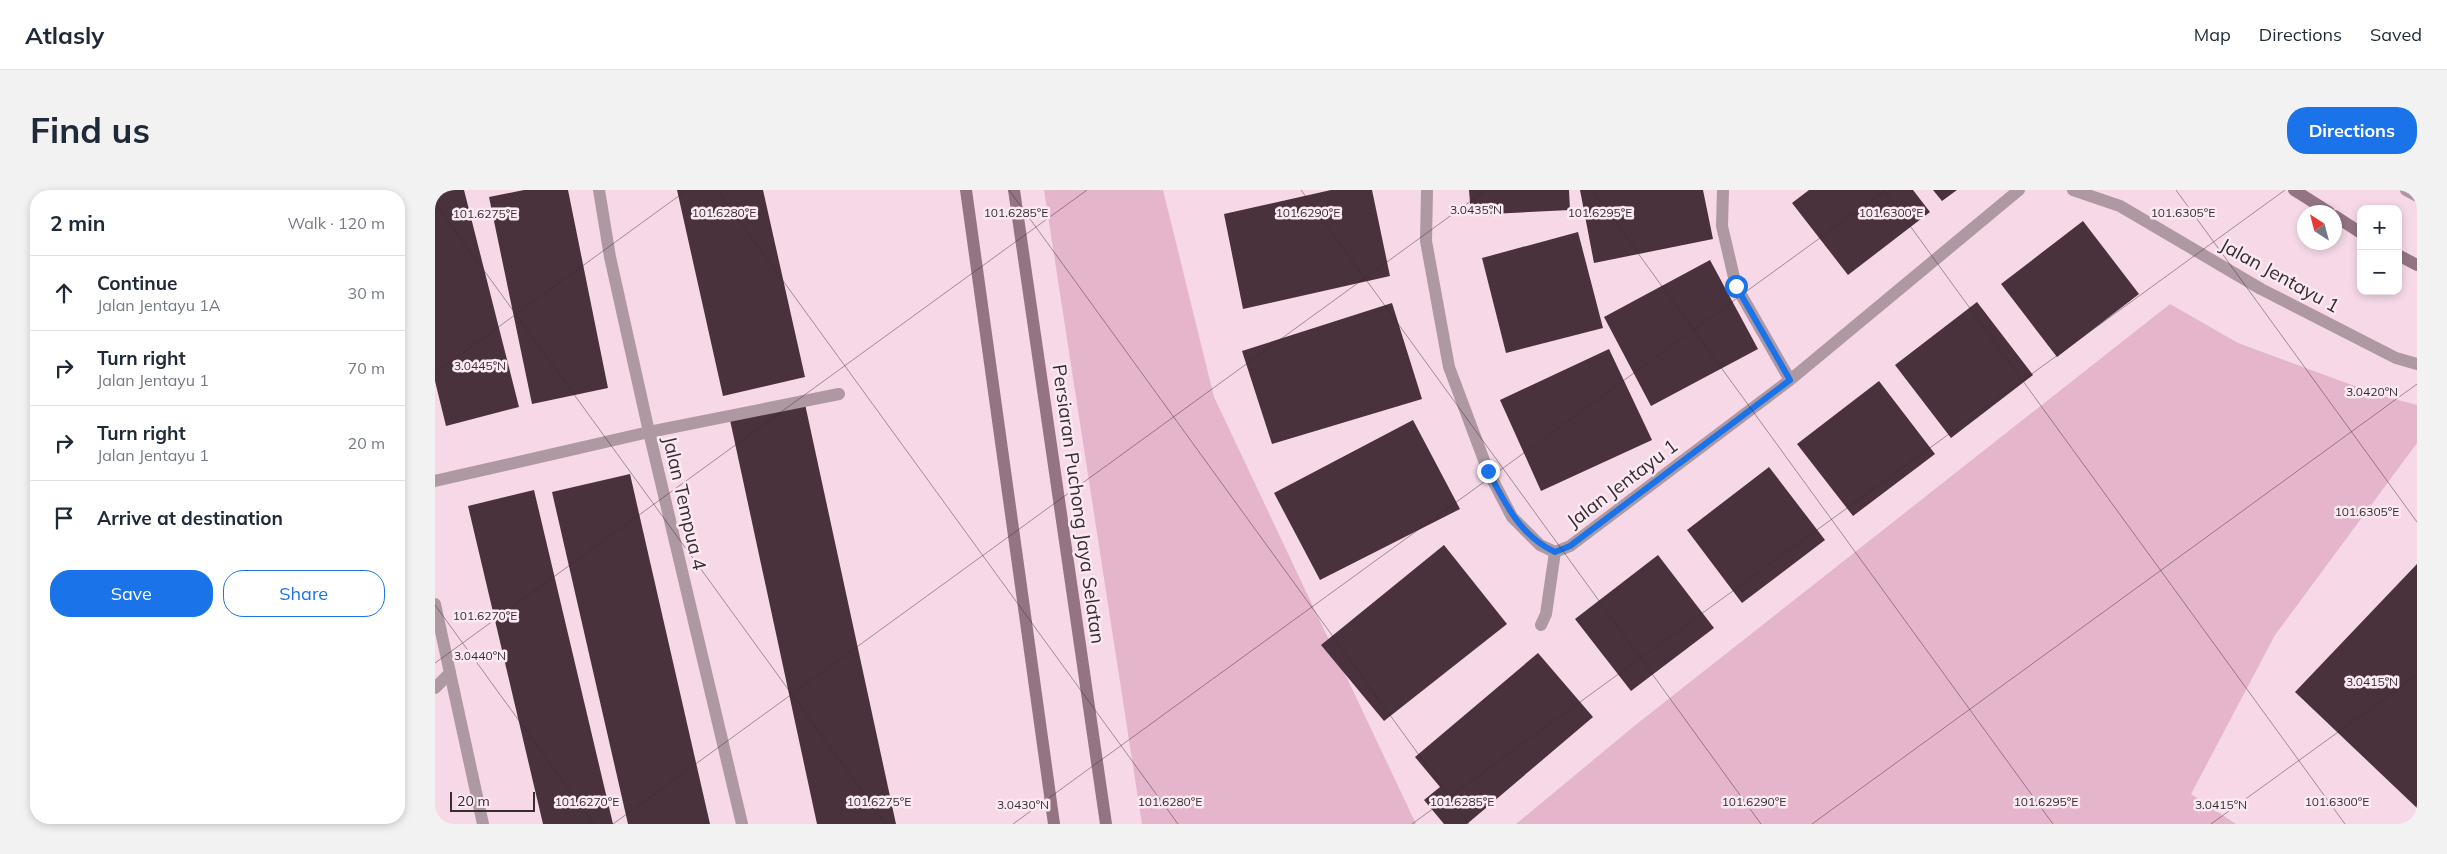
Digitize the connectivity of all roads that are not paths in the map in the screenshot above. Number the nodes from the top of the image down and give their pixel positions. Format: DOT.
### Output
graph roads {
  1 [pos="599,190"];
  2 [pos="965,190"];
  3 [pos="1014,190"];
  4 [pos="1427,190"];
  5 [pos="1723,190"];
  6 [pos="2019,190"];
  7 [pos="2073,190"];
  8 [pos="2294,190"];
  9 [pos="2406,190"];
  10 [pos="2417,196"];
  11 [pos="2318,205"];
  12 [pos="2342,221"];
  13 [pos="2357,230"];
  14 [pos="2402,257"];
  15 [pos="2417,264"];
  16 [pos="2417,364"];
  17 [pos="1790,380"];
  18 [pos="839,394"];
  19 [pos="649,432"];
  20 [pos="435,481"];
  21 [pos="1555,552"];
  22 [pos="435,604"];
  23 [pos="1541,625"];
  24 [pos="438,629"];
  25 [pos="450,673"];
  26 [pos="435,688"];
  27 [pos="483,824"];
  28 [pos="742,824"];
  29 [pos="1054,824"];
  30 [pos="1106,824"];
  1 -- 19 [label="street, Jalan Tempua 4"];
  2 -- 29 [label="main road"];
  3 -- 30 [label="main road, Persiaran Puchong Jaya Selatan"];
  4 -- 21 [label="street"];
  5 -- 17 [label="street"];
  6 -- 17 [label="street, Jalan Jentayu 1"];
  7 -- 16 [label="street, Jalan Jentayu 1"];
  8 -- 11 [label="main road"];
  9 -- 10 [label="street"];
  12 -- 13 [label="main road"];
  14 -- 15 [label="main road"];
  17 -- 21 [label="street, Jalan Jentayu 1"];
  18 -- 19 [label="street"];
  19 -- 20 [label="street"];
  19 -- 28 [label="street, Jalan Tempua 4"];
  21 -- 23 [label="street"];
  22 -- 24 [label="street"];
  24 -- 25 [label="street"];
  25 -- 26 [label="street"];
  25 -- 27 [label="street"];
}
